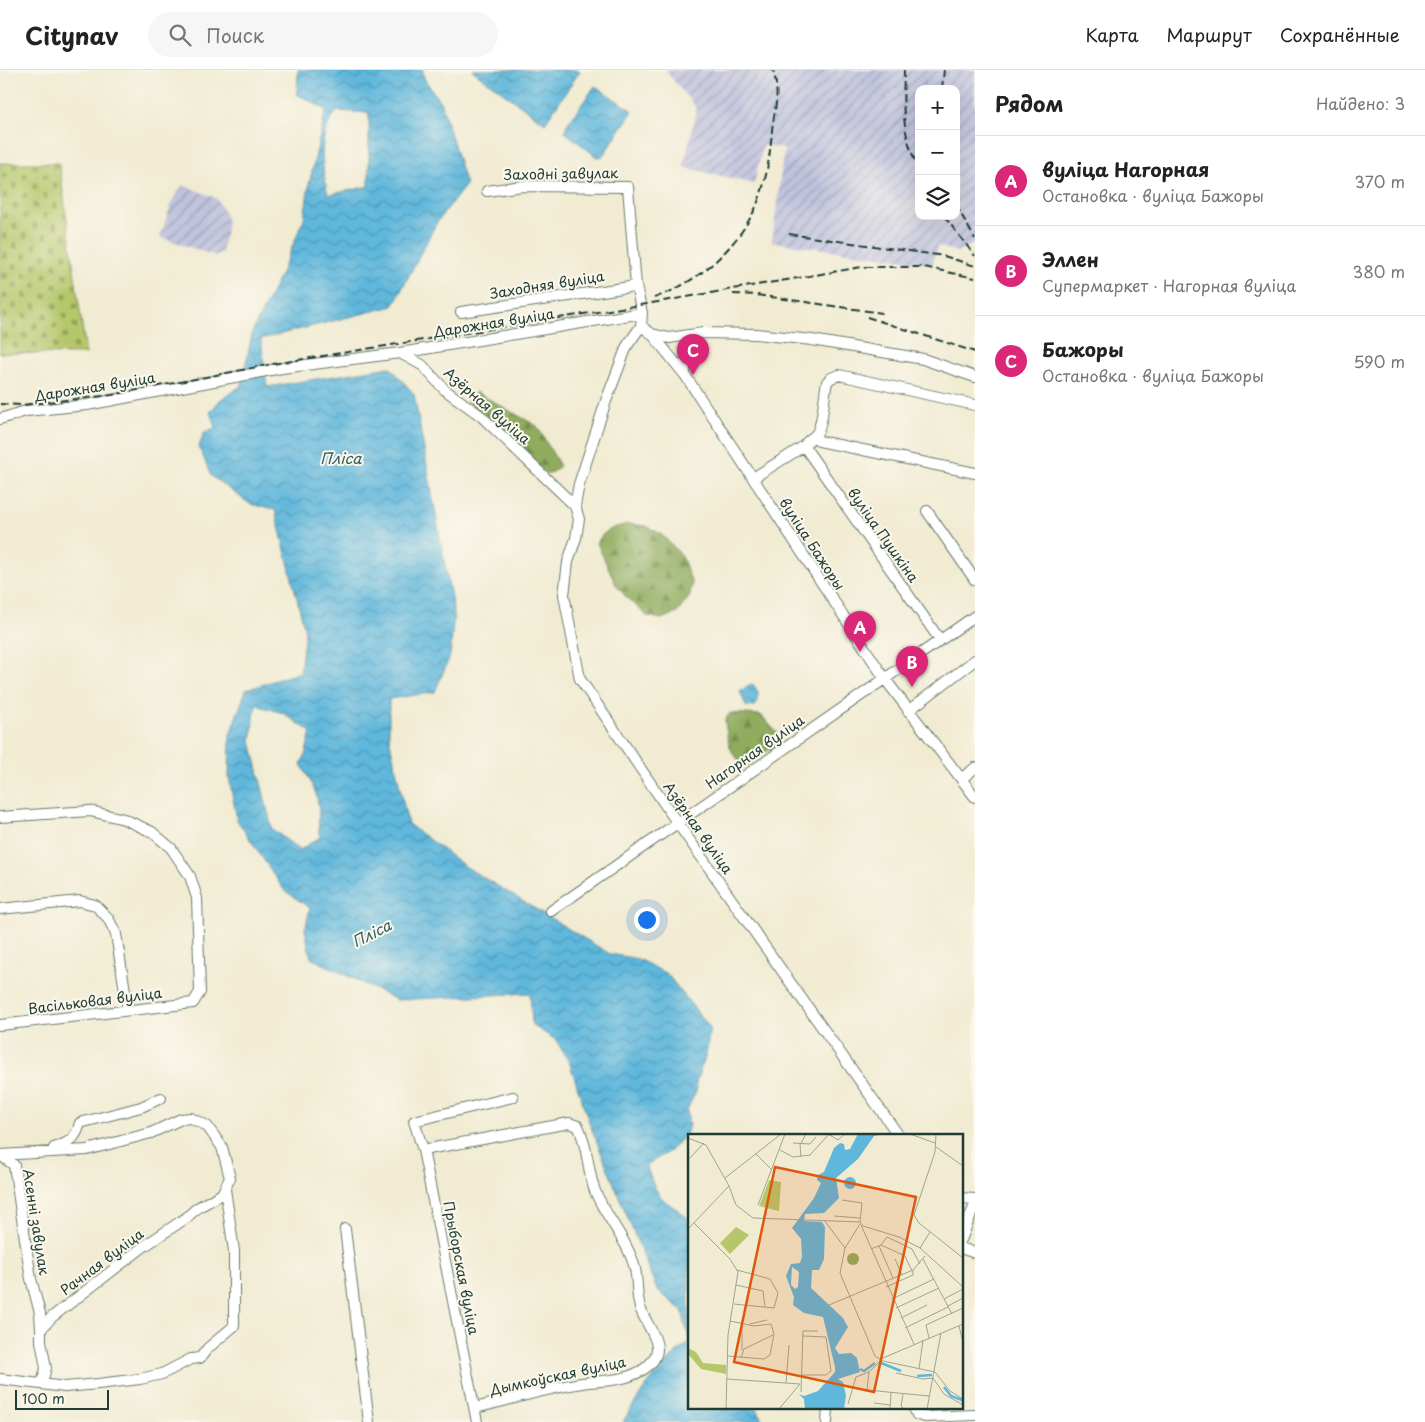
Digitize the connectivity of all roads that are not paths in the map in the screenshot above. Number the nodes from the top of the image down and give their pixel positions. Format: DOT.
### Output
graph roads {
  1 [pos="487,191"];
  2 [pos="636,286"];
  3 [pos="462,312"];
  4 [pos="642,313"];
  5 [pos="641,326"];
  6 [pos="652,334"];
  7 [pos="687,335"];
  8 [pos="400,353"];
  9 [pos="685,375"];
  10 [pos="975,377"];
  11 [pos="975,405"];
  12 [pos="0,418"];
  13 [pos="817,438"];
  14 [pos="806,448"];
  15 [pos="975,473"];
  16 [pos="754,478"];
  17 [pos="575,506"];
  18 [pos="927,511"];
  19 [pos="975,580"];
  20 [pos="975,616"];
  21 [pos="940,640"];
  22 [pos="975,660"];
  23 [pos="885,679"];
  24 [pos="908,711"];
  25 [pos="975,768"];
  26 [pos="961,779"];
  27 [pos="975,797"];
  28 [pos="0,817"];
  29 [pos="678,824"];
  30 [pos="0,909"];
  31 [pos="551,911"];
  32 [pos="128,1010"];
  33 [pos="0,1025"];
  34 [pos="513,1097"];
  35 [pos="161,1098"];
  36 [pos="898,1134"];
  37 [pos="423,1150"];
  38 [pos="43,1152"];
  39 [pos="0,1155"];
  40 [pos="225,1189"];
  41 [pos="962,1198"];
  42 [pos="975,1200"];
  43 [pos="975,1204"];
  44 [pos="345,1229"];
  45 [pos="962,1237"];
  46 [pos="962,1248"];
  47 [pos="975,1253"];
  48 [pos="42,1329"];
  49 [pos="0,1379"];
  50 [pos="42,1383"];
  51 [pos="474,1408"];
  52 [pos="915,1410"];
  53 [pos="975,1414"];
  54 [pos="369,1422"];
  55 [pos="477,1422"];
  1 -- 2 [label="street, Заходні завулак"];
  2 -- 3 [label="street, Заходняя вуліца"];
  2 -- 4 [label="street, Заходні завулак"];
  4 -- 5 [label="street"];
  4 -- 8 [label="street, Дарожная вуліца"];
  5 -- 6 [label="street"];
  5 -- 17 [label="street, Азёрная вуліца"];
  6 -- 7 [label="street"];
  6 -- 9 [label="street, вуліца Бажоры"];
  7 -- 9 [label="street"];
  7 -- 10 [label="street"];
  8 -- 12 [label="street, Дарожная вуліца"];
  8 -- 17 [label="street, Азёрная вуліца"];
  9 -- 16 [label="street, вуліца Бажоры"];
  11 -- 13 [label="street"];
  13 -- 14 [label="street"];
  13 -- 15 [label="street"];
  14 -- 16 [label="street"];
  14 -- 21 [label="street, вуліца Пушкіна"];
  16 -- 23 [label="street, вуліца Бажоры"];
  17 -- 29 [label="street, Азёрная вуліца"];
  18 -- 19 [label="street"];
  20 -- 21 [label="street, Нагорная вуліца"];
  21 -- 23 [label="street, Нагорная вуліца"];
  22 -- 24 [label="street"];
  23 -- 24 [label="street, вуліца Бажоры"];
  23 -- 29 [label="street, Нагорная вуліца"];
  24 -- 26 [label="street, вуліца Бажоры"];
  25 -- 26 [label="street"];
  26 -- 27 [label="street, вуліца Бажоры"];
  28 -- 32 [label="street, Васільковая вуліца"];
  29 -- 31 [label="street, Нагорная вуліца"];
  29 -- 36 [label="street, Азёрная вуліца"];
  30 -- 32 [label="street"];
  32 -- 33 [label="street, Васільковая вуліца"];
  34 -- 37 [label="street, Прыборская вуліца"];
  35 -- 38 [label="street"];
  37 -- 51 [label="street, Прыборская вуліца"];
  37 -- 51 [label="street, Дымкоўская вуліца"];
  38 -- 39 [label="street"];
  38 -- 40 [label="street"];
  39 -- 48 [label="street, Асенні завулак"];
  40 -- 48 [label="street, Рачная вуліца"];
  40 -- 50 [label="street"];
  41 -- 42 [label="street"];
  43 -- 45 [label="street"];
  44 -- 54 [label="street"];
  46 -- 47 [label="street"];
  48 -- 50 [label="street"];
  49 -- 50 [label="street"];
  51 -- 55 [label="street, Прыборская вуліца"];
  52 -- 53 [label="street"];
}
